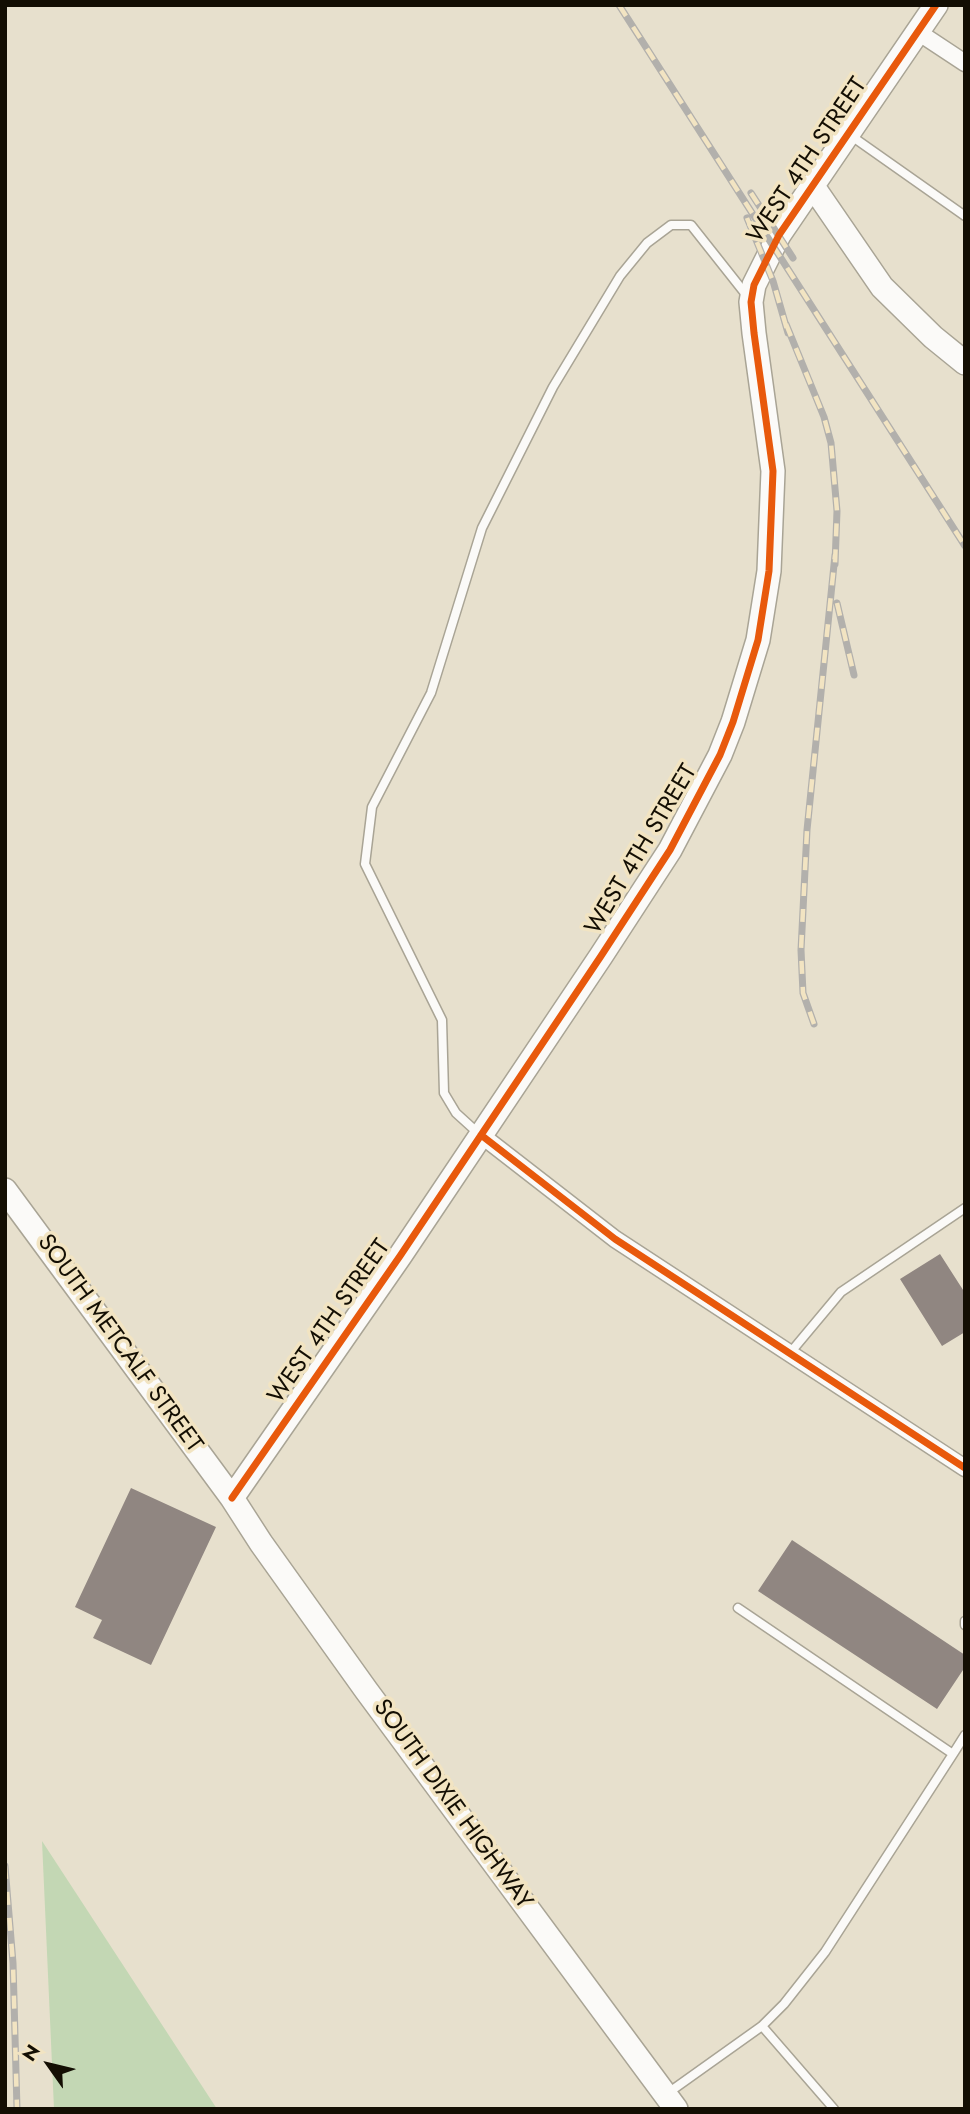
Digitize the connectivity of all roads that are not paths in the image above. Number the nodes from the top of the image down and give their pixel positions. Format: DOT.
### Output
graph roads {
  1 [pos="936,5"];
  2 [pos="918,32"];
  3 [pos="965,63"];
  4 [pos="848,134"];
  5 [pos="813,186"];
  6 [pos="965,216"];
  7 [pos="751,302"];
  8 [pos="965,363"];
  9 [pos="481,1135"];
  10 [pos="5,1190"];
  11 [pos="965,1208"];
  12 [pos="790,1353"];
  13 [pos="965,1468"];
  14 [pos="232,1498"];
  15 [pos="738,1608"];
  16 [pos="965,1735"];
  17 [pos="953,1754"];
  18 [pos="762,2026"];
  19 [pos="671,2101"];
  20 [pos="834,2109"];
  1 -- 2 [label="street, WEST 4TH STREET"];
  2 -- 3 [label="street"];
  2 -- 4 [label="street, WEST 4TH STREET"];
  4 -- 5 [label="street, WEST 4TH STREET"];
  4 -- 6 [label="lane"];
  5 -- 7 [label="street, WEST 4TH STREET"];
  5 -- 8 [label="street"];
  7 -- 9 [label="street, WEST 4TH STREET"];
  7 -- 9 [label="lane"];
  9 -- 12 [label="street"];
  9 -- 14 [label="street, WEST 4TH STREET"];
  10 -- 14 [label="street, SOUTH METCALF STREET"];
  11 -- 12 [label="lane"];
  12 -- 13 [label="street"];
  14 -- 19 [label="street, SOUTH DIXIE HIGHWAY"];
  15 -- 17 [label="lane"];
  16 -- 17 [label="lane"];
  17 -- 18 [label="lane"];
  18 -- 19 [label="lane"];
  18 -- 20 [label="lane"];
}
